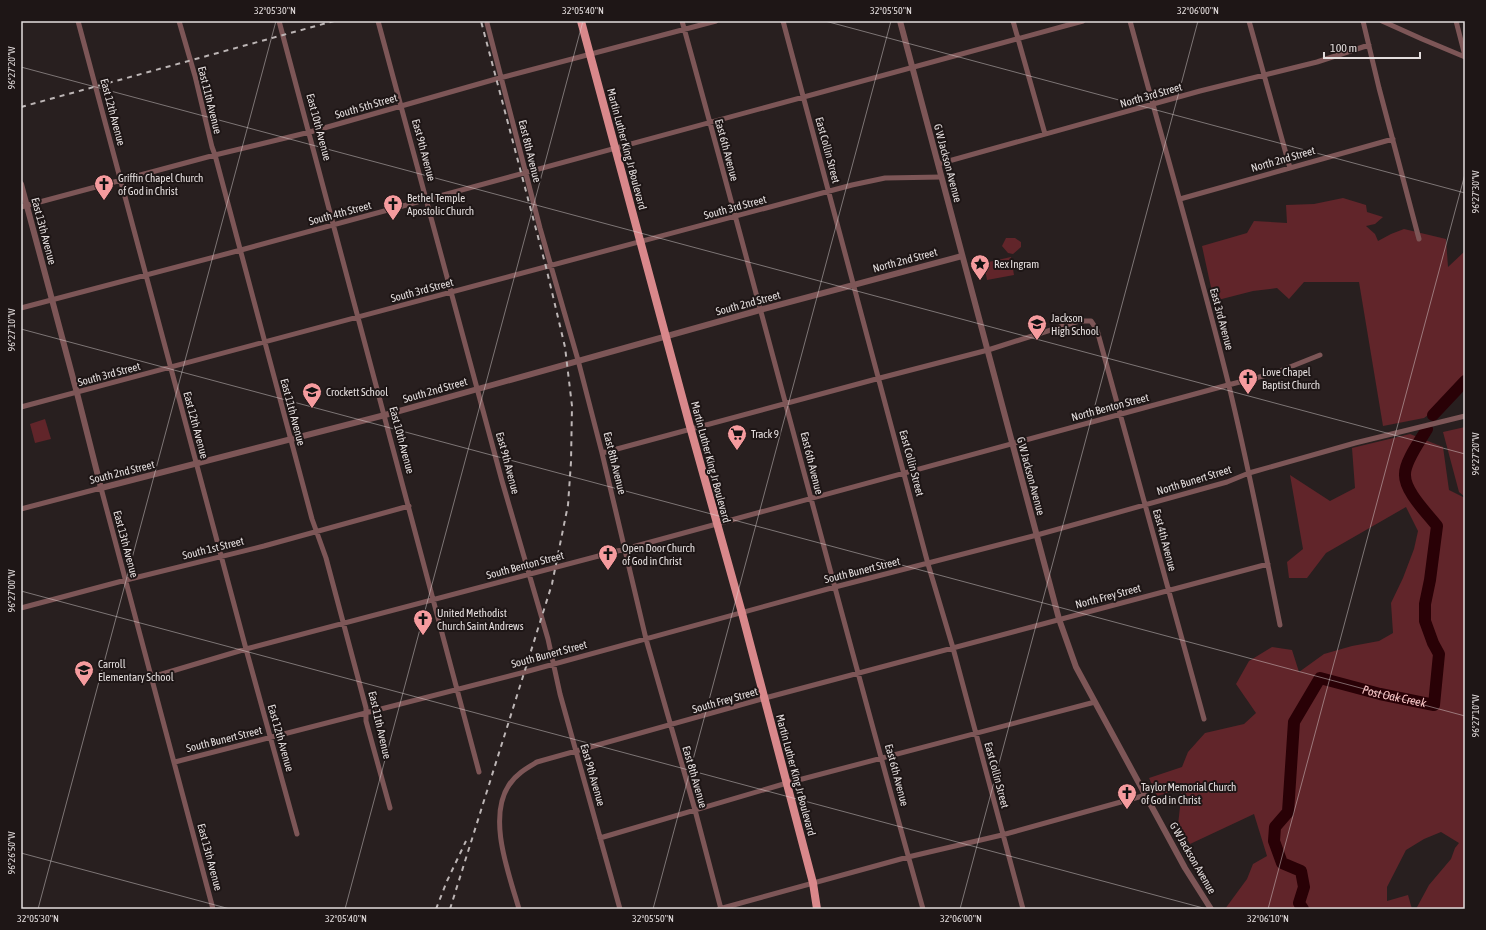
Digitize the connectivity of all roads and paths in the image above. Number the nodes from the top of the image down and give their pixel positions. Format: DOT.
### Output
graph roads {
  1 [pos="78,21"];
  2 [pos="180,21"];
  3 [pos="279,21"];
  4 [pos="378,21"];
  5 [pos="581,21"];
  6 [pos="682,21"];
  7 [pos="716,21"];
  8 [pos="783,21"];
  9 [pos="900,21"];
  10 [pos="1014,21"];
  11 [pos="1083,21"];
  12 [pos="1130,21"];
  13 [pos="1249,21"];
  14 [pos="1363,21"];
  15 [pos="1382,21"];
  16 [pos="1456,21"];
  17 [pos="487,23"];
  18 [pos="684,30"];
  19 [pos="1018,38"];
  20 [pos="1369,45"];
  21 [pos="590,54"];
  22 [pos="1465,56"];
  23 [pos="912,67"];
  24 [pos="1264,75"];
  25 [pos="501,78"];
  26 [pos="804,98"];
  27 [pos="1153,105"];
  28 [pos="402,106"];
  29 [pos="710,123"];
  30 [pos="310,132"];
  31 [pos="1045,134"];
  32 [pos="1393,139"];
  33 [pos="616,148"];
  34 [pos="215,155"];
  35 [pos="938,164"];
  36 [pos="1290,168"];
  37 [pos="525,172"];
  38 [pos="941,177"];
  39 [pos="121,180"];
  40 [pos="21,184"];
  41 [pos="829,192"];
  42 [pos="1180,199"];
  43 [pos="427,200"];
  44 [pos="24,206"];
  45 [pos="735,217"];
  46 [pos="334,225"];
  47 [pos="1419,239"];
  48 [pos="641,242"];
  49 [pos="241,250"];
  50 [pos="962,256"];
  51 [pos="551,266"];
  52 [pos="146,275"];
  53 [pos="854,284"];
  54 [pos="451,293"];
  55 [pos="52,300"];
  56 [pos="21,308"];
  57 [pos="760,310"];
  58 [pos="359,317"];
  59 [pos="666,336"];
  60 [pos="265,343"];
  61 [pos="988,350"];
  62 [pos="1320,355"];
  63 [pos="578,360"];
  64 [pos="171,368"];
  65 [pos="880,378"];
  66 [pos="1228,385"];
  67 [pos="478,388"];
  68 [pos="77,392"];
  69 [pos="787,404"];
  70 [pos="21,408"];
  71 [pos="384,415"];
  72 [pos="1120,415"];
  73 [pos="1465,416"];
  74 [pos="691,430"];
  75 [pos="290,440"];
  76 [pos="1012,444"];
  77 [pos="602,453"];
  78 [pos="196,464"];
  79 [pos="904,473"];
  80 [pos="1249,473"];
  81 [pos="101,488"];
  82 [pos="810,498"];
  83 [pos="1145,505"];
  84 [pos="409,506"];
  85 [pos="21,509"];
  86 [pos="716,523"];
  87 [pos="316,532"];
  88 [pos="1037,535"];
  89 [pos="625,549"];
  90 [pos="221,556"];
  91 [pos="928,564"];
  92 [pos="1268,564"];
  93 [pos="528,574"];
  94 [pos="126,580"];
  95 [pos="835,587"];
  96 [pos="1168,590"];
  97 [pos="434,600"];
  98 [pos="21,608"];
  99 [pos="742,612"];
  100 [pos="1059,619"];
  101 [pos="344,623"];
  102 [pos="1280,625"];
  103 [pos="646,639"];
  104 [pos="953,648"];
  105 [pos="246,649"];
  106 [pos="554,664"];
  107 [pos="859,674"];
  108 [pos="152,677"];
  109 [pos="458,689"];
  110 [pos="765,698"];
  111 [pos="1095,702"];
  112 [pos="366,712"];
  113 [pos="1204,719"];
  114 [pos="670,726"];
  115 [pos="975,733"];
  116 [pos="270,738"];
  117 [pos="576,751"];
  118 [pos="881,757"];
  119 [pos="175,762"];
  120 [pos="479,772"];
  121 [pos="787,783"];
  122 [pos="1146,795"];
  123 [pos="390,808"];
  124 [pos="695,810"];
  125 [pos="297,834"];
  126 [pos="1002,835"];
  127 [pos="600,838"];
  128 [pos="908,857"];
  129 [pos="813,883"];
  130 [pos="213,909"];
  131 [pos="519,909"];
  132 [pos="620,909"];
  133 [pos="720,909"];
  134 [pos="817,909"];
  135 [pos="923,909"];
  136 [pos="1023,909"];
  137 [pos="1212,909"];
  1 -- 39 [label="street, East 12th Avenue"];
  2 -- 34 [label="street, East 11th Avenue"];
  3 -- 30 [label="street, East 10th Avenue"];
  4 -- 28 [label="street, East 9th Avenue"];
  5 -- 21 [label="main road, Martin Luther King Jr Boulevard"];
  6 -- 18 [label="street, East 6th Avenue"];
  7 -- 18 [label="street, South 5th Street"];
  8 -- 26 [label="street, East Collin Street"];
  9 -- 23 [label="street, G W Jackson Avenue"];
  10 -- 19 [label="street"];
  11 -- 19 [label="street, South 4th Street"];
  12 -- 27 [label="street, East 3rd Avenue"];
  13 -- 24 [label="street"];
  14 -- 20 [label="street"];
  15 -- 22 [label="street"];
  16 -- 22 [label="street"];
  17 -- 25 [label="street, East 8th Avenue"];
  18 -- 21 [label="street, South 5th Street"];
  18 -- 29 [label="street, East 6th Avenue"];
  19 -- 23 [label="street, South 4th Street"];
  19 -- 31 [label="street"];
  20 -- 24 [label="street, North 3rd Street"];
  20 -- 32 [label="street"];
  21 -- 25 [label="street, South 5th Street"];
  21 -- 33 [label="main road, Martin Luther King Jr Boulevard"];
  23 -- 26 [label="street, South 4th Street"];
  23 -- 35 [label="street, G W Jackson Avenue"];
  24 -- 27 [label="street, North 3rd Street"];
  24 -- 36 [label="street"];
  25 -- 28 [label="street, South 5th Street"];
  25 -- 37 [label="street, East 8th Avenue"];
  26 -- 29 [label="street, South 4th Street"];
  26 -- 41 [label="street, East Collin Street"];
  27 -- 31 [label="street, North 3rd Street"];
  27 -- 42 [label="street, East 3rd Avenue"];
  28 -- 30 [label="street, South 5th Street"];
  28 -- 43 [label="street, East 9th Avenue"];
  29 -- 33 [label="street, South 4th Street"];
  29 -- 45 [label="street, East 6th Avenue"];
  30 -- 34 [label="street, South 5th Street"];
  30 -- 46 [label="street, East 10th Avenue"];
  31 -- 35 [label="street, North 3rd Street"];
  32 -- 36 [label="street, North 2nd Street"];
  32 -- 47 [label="street"];
  33 -- 37 [label="street, South 4th Street"];
  33 -- 48 [label="main road, Martin Luther King Jr Boulevard"];
  34 -- 39 [label="street, South 5th Street"];
  34 -- 49 [label="street, East 11th Avenue"];
  35 -- 38 [label="street, G W Jackson Avenue"];
  36 -- 42 [label="street, North 2nd Street"];
  37 -- 43 [label="street, South 4th Street"];
  37 -- 51 [label="street, East 8th Avenue"];
  38 -- 41 [label="street"];
  38 -- 50 [label="street, G W Jackson Avenue"];
  39 -- 44 [label="street, South 5th Street"];
  39 -- 52 [label="street, East 12th Avenue"];
  40 -- 44 [label="street, East 13th Avenue"];
  41 -- 45 [label="street, South 3rd Street"];
  41 -- 53 [label="street, East Collin Street"];
  42 -- 66 [label="street, East 3rd Avenue"];
  43 -- 46 [label="street, South 4th Street"];
  43 -- 54 [label="street, East 9th Avenue"];
  44 -- 55 [label="street, East 13th Avenue"];
  45 -- 48 [label="street, South 3rd Street"];
  45 -- 57 [label="street, East 6th Avenue"];
  46 -- 49 [label="street, South 4th Street"];
  46 -- 58 [label="street, East 10th Avenue"];
  48 -- 51 [label="street, South 3rd Street"];
  48 -- 59 [label="main road, Martin Luther King Jr Boulevard"];
  49 -- 52 [label="street, South 4th Street"];
  49 -- 60 [label="street, East 11th Avenue"];
  50 -- 53 [label="street, North 2nd Street"];
  50 -- 61 [label="street, G W Jackson Avenue"];
  51 -- 54 [label="street, South 3rd Street"];
  51 -- 63 [label="street, East 8th Avenue"];
  52 -- 55 [label="street, South 4th Street"];
  52 -- 64 [label="street, East 12th Avenue"];
  53 -- 57 [label="street, South 2nd Street"];
  53 -- 65 [label="street, East Collin Street"];
  54 -- 58 [label="street, South 3rd Street"];
  54 -- 67 [label="street, East 9th Avenue"];
  55 -- 56 [label="street, South 4th Street"];
  55 -- 68 [label="street, East 13th Avenue"];
  57 -- 59 [label="street, South 2nd Street"];
  57 -- 69 [label="street, East 6th Avenue"];
  58 -- 60 [label="street, South 3rd Street"];
  58 -- 71 [label="street, East 10th Avenue"];
  59 -- 63 [label="street, South 2nd Street"];
  59 -- 74 [label="main road, Martin Luther King Jr Boulevard"];
  60 -- 64 [label="street, South 3rd Street"];
  60 -- 75 [label="street, East 11th Avenue"];
  61 -- 65 [label="street"];
  61 -- 72 [label="street, East 4th Avenue"];
  61 -- 76 [label="street, G W Jackson Avenue"];
  62 -- 66 [label="street, North Benton Street"];
  63 -- 67 [label="street, South 2nd Street"];
  63 -- 77 [label="street, East 8th Avenue"];
  64 -- 68 [label="street, South 3rd Street"];
  64 -- 78 [label="street, East 12th Avenue"];
  65 -- 69 [label="street"];
  65 -- 79 [label="street, East Collin Street"];
  66 -- 72 [label="street, North Benton Street"];
  66 -- 80 [label="street, East 3rd Avenue"];
  67 -- 71 [label="street, South 2nd Street"];
  67 -- 93 [label="street, East 9th Avenue"];
  68 -- 70 [label="street, South 3rd Street"];
  68 -- 81 [label="street, East 13th Avenue"];
  69 -- 74 [label="street"];
  69 -- 82 [label="street, East 6th Avenue"];
  71 -- 75 [label="street, South 2nd Street"];
  71 -- 84 [label="street, East 10th Avenue"];
  72 -- 76 [label="street, North Benton Street"];
  72 -- 83 [label="street, East 4th Avenue"];
  73 -- 80 [label="street, North Bunert Street"];
  74 -- 77 [label="street"];
  74 -- 86 [label="main road, Martin Luther King Jr Boulevard"];
  75 -- 78 [label="street, South 2nd Street"];
  75 -- 87 [label="street, East 11th Avenue"];
  76 -- 79 [label="street, North Benton Street"];
  76 -- 88 [label="street, G W Jackson Avenue"];
  77 -- 89 [label="street, East 8th Avenue"];
  78 -- 81 [label="street, South 2nd Street"];
  78 -- 90 [label="street, East 12th Avenue"];
  79 -- 82 [label="street, South Benton Street"];
  79 -- 91 [label="street, East Collin Street"];
  80 -- 83 [label="street, North Bunert Street"];
  80 -- 92 [label="street, East 3rd Avenue"];
  81 -- 85 [label="street, South 2nd Street"];
  81 -- 94 [label="street, East 13th Avenue"];
  82 -- 86 [label="street, South Benton Street"];
  82 -- 95 [label="street, East 6th Avenue"];
  83 -- 88 [label="street, North Bunert Street"];
  83 -- 96 [label="street, East 4th Avenue"];
  84 -- 87 [label="street, South 1st Street"];
  84 -- 97 [label="street, East 10th Avenue"];
  86 -- 89 [label="street, South Benton Street"];
  86 -- 99 [label="main road, Martin Luther King Jr Boulevard"];
  87 -- 90 [label="street, South 1st Street"];
  87 -- 101 [label="street, East 11th Avenue"];
  88 -- 91 [label="street, North Bunert Street"];
  88 -- 100 [label="street, G W Jackson Avenue"];
  89 -- 93 [label="street, South Benton Street"];
  89 -- 103 [label="street, East 8th Avenue"];
  90 -- 94 [label="street, South 1st Street"];
  90 -- 105 [label="street, East 12th Avenue"];
  91 -- 95 [label="street, South Bunert Street"];
  91 -- 104 [label="street, East Collin Street"];
  92 -- 96 [label="street, North Frey Street"];
  92 -- 102 [label="street, East 3rd Avenue"];
  93 -- 97 [label="street, South Benton Street"];
  93 -- 106 [label="street, East 9th Avenue"];
  94 -- 98 [label="street, South 1st Street"];
  94 -- 108 [label="street, East 13th Avenue"];
  95 -- 99 [label="street, South Bunert Street"];
  95 -- 107 [label="street, East 6th Avenue"];
  96 -- 100 [label="street, North Frey Street"];
  96 -- 113 [label="street, East 4th Avenue"];
  97 -- 101 [label="street, South Benton Street"];
  97 -- 109 [label="street, East 10th Avenue"];
  99 -- 103 [label="street, South Bunert Street"];
  99 -- 110 [label="main road, Martin Luther King Jr Boulevard"];
  100 -- 104 [label="street, North Frey Street"];
  100 -- 111 [label="street, G W Jackson Avenue"];
  101 -- 105 [label="street, South Benton Street"];
  101 -- 112 [label="street, East 11th Avenue"];
  103 -- 106 [label="street, South Bunert Street"];
  103 -- 114 [label="street, East 8th Avenue"];
  104 -- 107 [label="street, South Frey Street"];
  104 -- 115 [label="street, East Collin Street"];
  105 -- 108 [label="street, South Benton Street"];
  105 -- 116 [label="street, East 12th Avenue"];
  106 -- 109 [label="street, South Bunert Street"];
  106 -- 117 [label="street, East 9th Avenue"];
  107 -- 110 [label="street, South Frey Street"];
  107 -- 118 [label="street, East 6th Avenue"];
  108 -- 119 [label="street, East 13th Avenue"];
  109 -- 112 [label="street, South Bunert Street"];
  109 -- 120 [label="street, East 10th Avenue"];
  110 -- 114 [label="street, South Frey Street"];
  110 -- 121 [label="main road, Martin Luther King Jr Boulevard"];
  111 -- 115 [label="street"];
  111 -- 122 [label="street, G W Jackson Avenue"];
  112 -- 116 [label="street, South Bunert Street"];
  112 -- 123 [label="street, East 11th Avenue"];
  114 -- 117 [label="street, South Frey Street"];
  114 -- 124 [label="street, East 8th Avenue"];
  115 -- 118 [label="street"];
  115 -- 126 [label="street, East Collin Street"];
  116 -- 119 [label="street, South Bunert Street"];
  116 -- 125 [label="street, East 12th Avenue"];
  117 -- 127 [label="street, East 9th Avenue"];
  117 -- 131 [label="street, South Frey Street"];
  118 -- 121 [label="street"];
  118 -- 128 [label="street, East 6th Avenue"];
  119 -- 130 [label="street, East 13th Avenue"];
  121 -- 124 [label="street"];
  121 -- 129 [label="main road, Martin Luther King Jr Boulevard"];
  122 -- 126 [label="street"];
  122 -- 137 [label="street, G W Jackson Avenue"];
  124 -- 127 [label="street"];
  124 -- 133 [label="street, East 8th Avenue"];
  126 -- 128 [label="street"];
  126 -- 136 [label="street, East Collin Street"];
  127 -- 132 [label="street, East 9th Avenue"];
  128 -- 129 [label="street"];
  128 -- 135 [label="street, East 6th Avenue"];
  129 -- 133 [label="street"];
  129 -- 134 [label="main road, Martin Luther King Jr Boulevard"];
}
